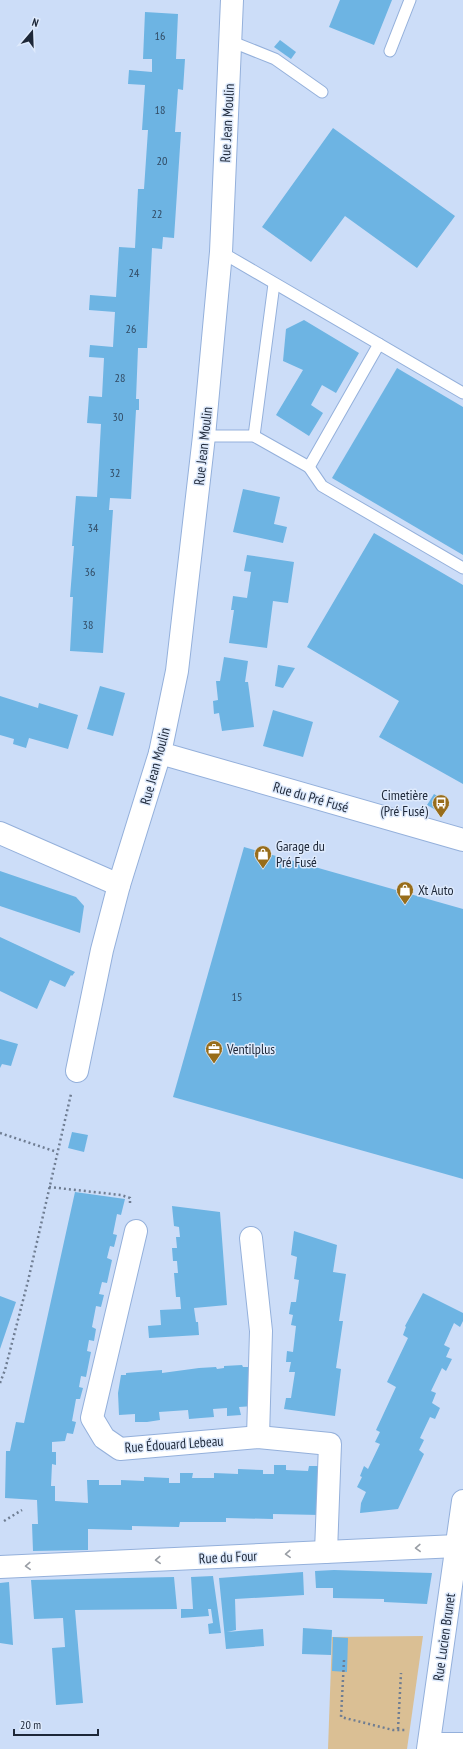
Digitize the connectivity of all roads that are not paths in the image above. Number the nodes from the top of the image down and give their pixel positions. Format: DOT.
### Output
graph roads {
  1 [pos="232,0"];
  2 [pos="410,0"];
  3 [pos="230,41"];
  4 [pos="390,51"];
  5 [pos="322,92"];
  6 [pos="221,252"];
  7 [pos="274,284"];
  8 [pos="379,344"];
  9 [pos="463,393"];
  10 [pos="204,436"];
  11 [pos="254,436"];
  12 [pos="309,467"];
  13 [pos="463,568"];
  14 [pos="160,753"];
  15 [pos="0,833"];
  16 [pos="463,840"];
  17 [pos="120,885"];
  18 [pos="77,1071"];
  19 [pos="136,1231"];
  20 [pos="251,1238"];
  21 [pos="258,1437"];
  22 [pos="463,1501"];
  23 [pos="460,1545"];
  24 [pos="326,1552"];
  25 [pos="0,1567"];
  26 [pos="463,1744"];
  27 [pos="428,1746"];
  1 -- 3 [label="street, Rue Jean Moulin"];
  2 -- 4 [label="lane"];
  3 -- 5 [label="lane"];
  3 -- 6 [label="street, Rue Jean Moulin"];
  6 -- 7 [label="lane"];
  6 -- 10 [label="street, Rue Jean Moulin"];
  7 -- 8 [label="lane"];
  7 -- 11 [label="lane"];
  8 -- 9 [label="lane"];
  8 -- 12 [label="lane"];
  10 -- 11 [label="lane"];
  10 -- 14 [label="street, Rue Jean Moulin"];
  11 -- 12 [label="lane"];
  12 -- 13 [label="lane"];
  14 -- 16 [label="street, Rue du Pré Fusé"];
  14 -- 17 [label="street, Rue Jean Moulin"];
  15 -- 17 [label="street"];
  17 -- 18 [label="street, Rue Jean Moulin"];
  19 -- 21 [label="street, Rue Édouard Lebeau"];
  20 -- 21 [label="street"];
  21 -- 24 [label="street, Rue Édouard Lebeau"];
  22 -- 23 [label="street, Rue Lucien Brunet"];
  23 -- 24 [label="street, Rue du Four, one-way"];
  23 -- 27 [label="street, Rue Lucien Brunet"];
  24 -- 25 [label="street, Rue du Four, one-way"];
  26 -- 27 [label="street"];
}
